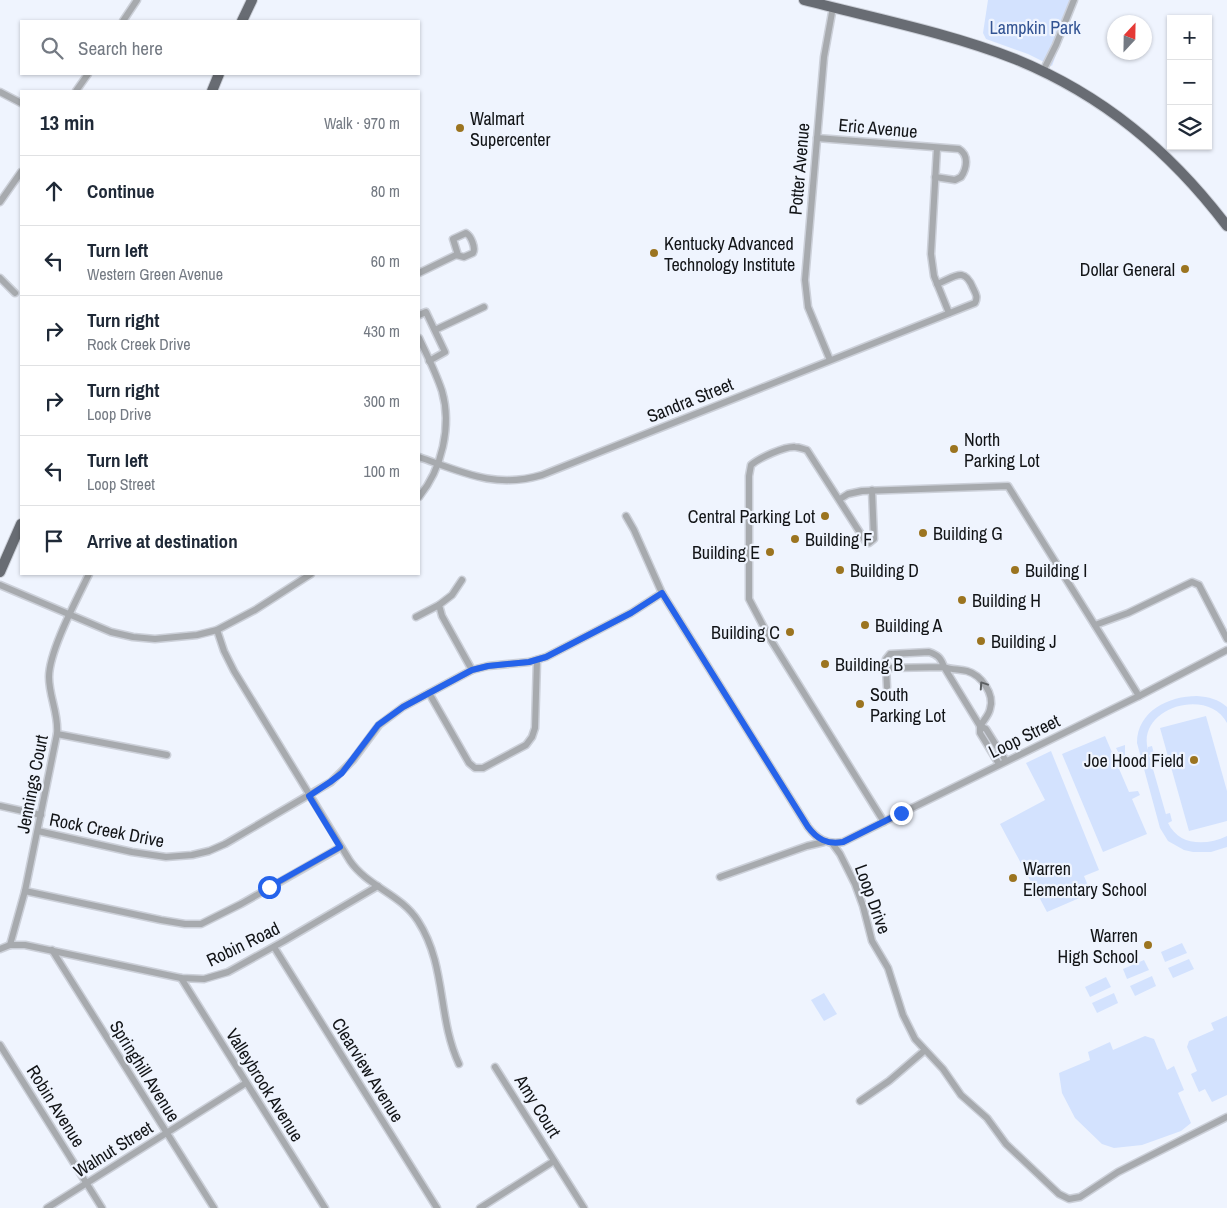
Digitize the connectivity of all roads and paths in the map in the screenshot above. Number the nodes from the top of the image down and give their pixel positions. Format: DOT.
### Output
graph roads {
  1 [pos="137,0"];
  2 [pos="252,0"];
  3 [pos="804,0"];
  4 [pos="1074,0"];
  5 [pos="833,7"];
  6 [pos="124,20"];
  7 [pos="242,20"];
  8 [pos="1043,71"];
  9 [pos="87,75"];
  10 [pos="219,75"];
  11 [pos="77,90"];
  12 [pos="212,90"];
  13 [pos="0,92"];
  14 [pos="20,102"];
  15 [pos="817,138"];
  16 [pos="937,148"];
  17 [pos="20,173"];
  18 [pos="935,177"];
  19 [pos="0,202"];
  20 [pos="1227,226"];
  21 [pos="458,255"];
  22 [pos="420,273"];
  23 [pos="0,278"];
  24 [pos="937,284"];
  25 [pos="15,293"];
  26 [pos="484,307"];
  27 [pos="949,313"];
  28 [pos="420,315"];
  29 [pos="435,330"];
  30 [pos="420,340"];
  31 [pos="830,360"];
  32 [pos="429,361"];
  33 [pos="420,457"];
  34 [pos="438,463"];
  35 [pos="872,490"];
  36 [pos="420,495"];
  37 [pos="840,499"];
  38 [pos="626,516"];
  39 [pos="20,526"];
  40 [pos="0,572"];
  41 [pos="89,575"];
  42 [pos="309,575"];
  43 [pos="462,580"];
  44 [pos="0,585"];
  45 [pos="662,593"];
  46 [pos="439,606"];
  47 [pos="70,616"];
  48 [pos="416,616"];
  49 [pos="1095,625"];
  50 [pos="217,630"];
  51 [pos="1227,639"];
  52 [pos="1227,650"];
  53 [pos="537,660"];
  54 [pos="944,667"];
  55 [pos="886,668"];
  56 [pos="472,670"];
  57 [pos="958,670"];
  58 [pos="952,680"];
  59 [pos="887,687"];
  60 [pos="428,693"];
  61 [pos="1139,696"];
  62 [pos="980,726"];
  63 [pos="57,734"];
  64 [pos="167,755"];
  65 [pos="1006,761"];
  66 [pos="999,764"];
  67 [pos="309,796"];
  68 [pos="0,806"];
  69 [pos="41,815"];
  70 [pos="884,822"];
  71 [pos="38,832"];
  72 [pos="829,843"];
  73 [pos="340,847"];
  74 [pos="720,877"];
  75 [pos="378,886"];
  76 [pos="25,891"];
  77 [pos="10,945"];
  78 [pos="274,947"];
  79 [pos="0,949"];
  80 [pos="52,950"];
  81 [pos="181,978"];
  82 [pos="0,1045"];
  83 [pos="924,1051"];
  84 [pos="459,1064"];
  85 [pos="495,1066"];
  86 [pos="246,1083"];
  87 [pos="860,1101"];
  88 [pos="1227,1117"];
  89 [pos="167,1134"];
  90 [pos="554,1161"];
  91 [pos="87,1184"];
  92 [pos="47,1208"];
  93 [pos="102,1208"];
  94 [pos="214,1208"];
  95 [pos="325,1208"];
  96 [pos="437,1208"];
  97 [pos="480,1208"];
  98 [pos="584,1208"];
  1 -- 6 [label="street"];
  2 -- 7 [label="main road"];
  3 -- 5 [label="main road"];
  4 -- 8 [label="street"];
  5 -- 8 [label="main road"];
  5 -- 15 [label="street, Potter Avenue"];
  8 -- 20 [label="main road"];
  9 -- 11 [label="street"];
  10 -- 12 [label="main road"];
  13 -- 14 [label="street"];
  15 -- 16 [label="street, Eric Avenue"];
  15 -- 31 [label="street, Potter Avenue"];
  16 -- 18 [label="street"];
  16 -- 18 [label="street"];
  17 -- 19 [label="street"];
  18 -- 24 [label="street"];
  21 -- 22 [label="street"];
  23 -- 25 [label="street"];
  24 -- 27 [label="street"];
  24 -- 27 [label="street, Sandra Street"];
  26 -- 29 [label="street"];
  27 -- 31 [label="street, Sandra Street"];
  28 -- 29 [label="street"];
  29 -- 32 [label="street"];
  30 -- 32 [label="street"];
  31 -- 34 [label="street, Sandra Street"];
  32 -- 34 [label="street"];
  33 -- 34 [label="street, Sandra Street"];
  34 -- 36 [label="street"];
  35 -- 37 [label="street"];
  35 -- 37 [label="street"];
  35 -- 49 [label="street"];
  37 -- 70 [label="street"];
  38 -- 45 [label="street, Loop Drive"];
  39 -- 40 [label="main road"];
  41 -- 47 [label="street, Jennings Court"];
  42 -- 50 [label="street"];
  43 -- 46 [label="street"];
  44 -- 47 [label="street"];
  45 -- 53 [label="street, Rock Creek Drive"];
  45 -- 72 [label="street, Loop Drive"];
  46 -- 48 [label="street"];
  46 -- 56 [label="street"];
  47 -- 50 [label="street"];
  47 -- 63 [label="street, Jennings Court"];
  49 -- 51 [label="street"];
  49 -- 61 [label="street"];
  50 -- 67 [label="street"];
  52 -- 61 [label="street, Loop Street"];
  53 -- 56 [label="street, Rock Creek Drive"];
  53 -- 60 [label="street"];
  54 -- 55 [label="street"];
  54 -- 55 [label="street"];
  54 -- 57 [label="street"];
  54 -- 58 [label="street"];
  55 -- 59 [label="street"];
  56 -- 60 [label="street, Rock Creek Drive"];
  57 -- 58 [label="street"];
  62 -- 57 [label="street, one-way"];
  58 -- 62 [label="street"];
  60 -- 67 [label="street, Rock Creek Drive"];
  61 -- 65 [label="street, Loop Street"];
  62 -- 65 [label="street"];
  62 -- 66 [label="street"];
  63 -- 64 [label="street"];
  63 -- 69 [label="street, Jennings Court"];
  65 -- 66 [label="street, Loop Street"];
  66 -- 70 [label="street, Loop Street"];
  67 -- 71 [label="street, Rock Creek Drive"];
  67 -- 73 [label="street"];
  68 -- 69 [label="street"];
  69 -- 71 [label="street, Jennings Court"];
  70 -- 72 [label="street, Loop Street"];
  71 -- 76 [label="street, Jennings Court"];
  72 -- 74 [label="street, Loop Street"];
  72 -- 83 [label="street, Loop Drive"];
  73 -- 75 [label="street"];
  73 -- 76 [label="street"];
  75 -- 78 [label="street, Robin Road"];
  75 -- 84 [label="street"];
  76 -- 77 [label="street, Jennings Court"];
  77 -- 79 [label="street"];
  77 -- 80 [label="street"];
  78 -- 81 [label="street, Robin Road"];
  78 -- 96 [label="street, Clearview Avenue"];
  80 -- 81 [label="street, Robin Road"];
  80 -- 89 [label="street, Springhill Avenue"];
  81 -- 86 [label="street, Valleybrook Avenue"];
  82 -- 91 [label="street, Robin Avenue"];
  83 -- 87 [label="street"];
  83 -- 88 [label="street, Loop Drive"];
  85 -- 90 [label="street, Amy Court"];
  86 -- 89 [label="street, Walnut Street"];
  86 -- 95 [label="street, Valleybrook Avenue"];
  89 -- 91 [label="street, Walnut Street"];
  89 -- 94 [label="street, Springhill Avenue"];
  90 -- 97 [label="street"];
  90 -- 98 [label="street, Amy Court"];
  91 -- 92 [label="street, Walnut Street"];
  91 -- 93 [label="street, Robin Avenue"];
}
